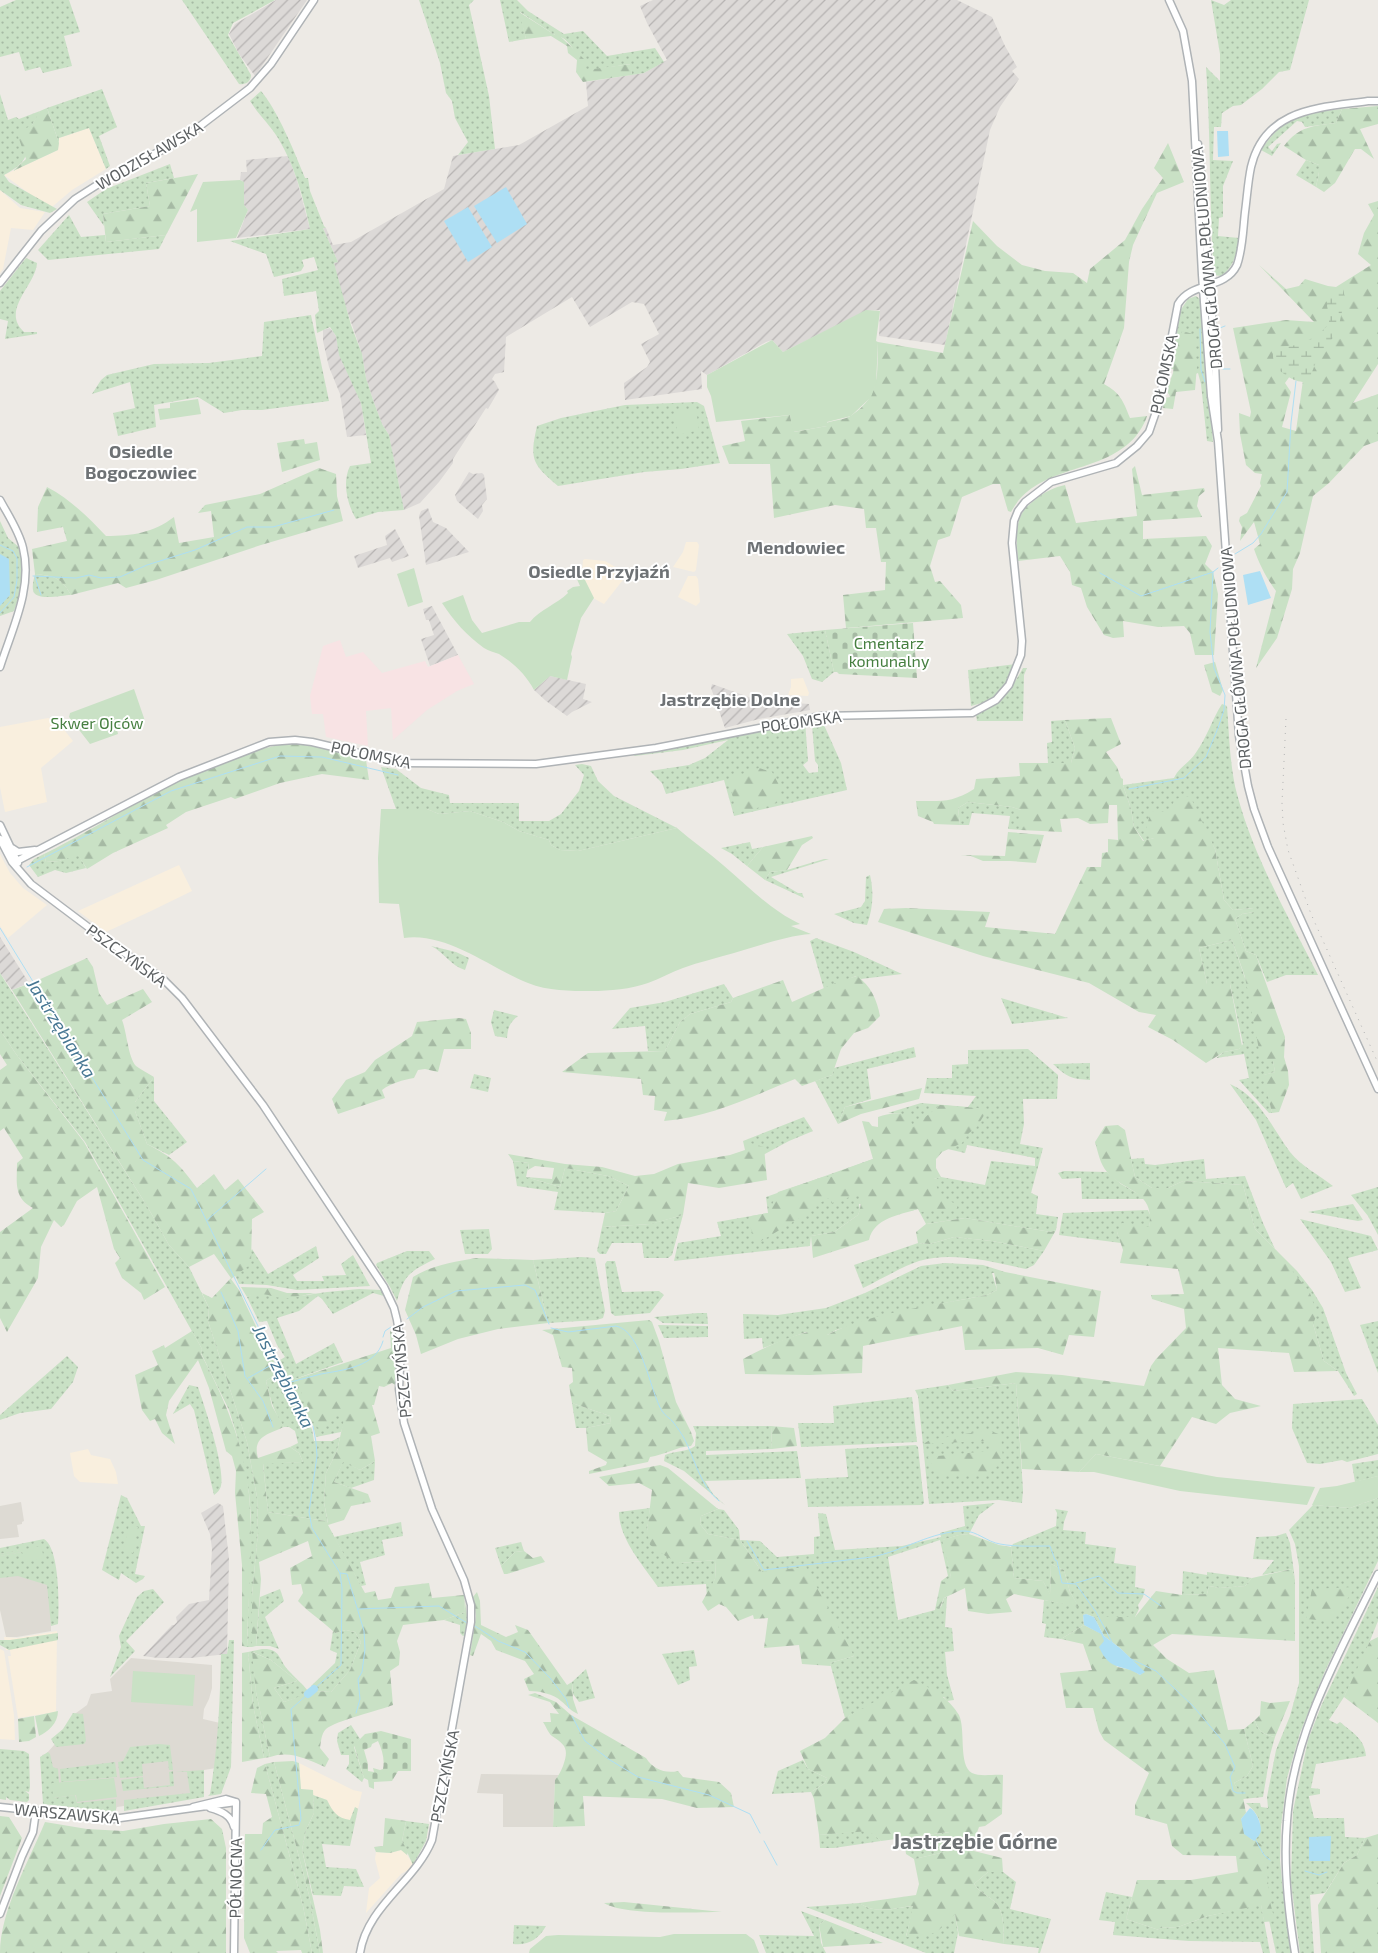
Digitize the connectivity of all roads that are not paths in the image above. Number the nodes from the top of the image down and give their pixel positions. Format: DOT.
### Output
graph roads {
  1 [pos="314,0"];
  2 [pos="1169,0"];
  3 [pos="1378,101"];
  4 [pos="0,283"];
  5 [pos="1207,286"];
  6 [pos="0,500"];
  7 [pos="0,667"];
  8 [pos="0,826"];
  9 [pos="0,839"];
  10 [pos="39,850"];
  11 [pos="10,851"];
  12 [pos="17,860"];
  13 [pos="38,888"];
  14 [pos="1378,1089"];
  15 [pos="1378,1574"];
  16 [pos="236,1802"];
  17 [pos="0,1807"];
  18 [pos="193,1807"];
  19 [pos="204,1807"];
  20 [pos="36,1811"];
  21 [pos="235,1837"];
  22 [pos="0,1914"];
  23 [pos="234,1953"];
  24 [pos="360,1953"];
  25 [pos="1295,1953"];
  1 -- 4 [label="street, WODZISŁAWSKA"];
  2 -- 5 [label="street, DROGA GŁÓWNA POŁUDNIOWA"];
  3 -- 5 [label="street, POŁOMSKA"];
  5 -- 10 [label="street, POŁOMSKA"];
  5 -- 14 [label="street, DROGA GŁÓWNA POŁUDNIOWA"];
  6 -- 7 [label="street"];
  8 -- 11 [label="street, PSZCZYŃSKA"];
  9 -- 11 [label="street, PSZCZYŃSKA"];
  10 -- 11 [label="street, POŁOMSKA"];
  10 -- 12 [label="street, POŁOMSKA"];
  11 -- 12 [label="street, PSZCZYŃSKA"];
  11 -- 13 [label="street, PSZCZYŃSKA"];
  12 -- 13 [label="street, PSZCZYŃSKA"];
  13 -- 24 [label="street, PSZCZYŃSKA"];
  15 -- 25 [label="street"];
  16 -- 18 [label="street, WARSZAWSKA"];
  16 -- 19 [label="street, WARSZAWSKA"];
  16 -- 21 [label="street, PÓŁNOCNA"];
  17 -- 20 [label="street, WARSZAWSKA"];
  18 -- 19 [label="street, WARSZAWSKA"];
  18 -- 20 [label="street, WARSZAWSKA"];
  19 -- 21 [label="street"];
  20 -- 22 [label="street"];
  21 -- 23 [label="street, PÓŁNOCNA"];
}
